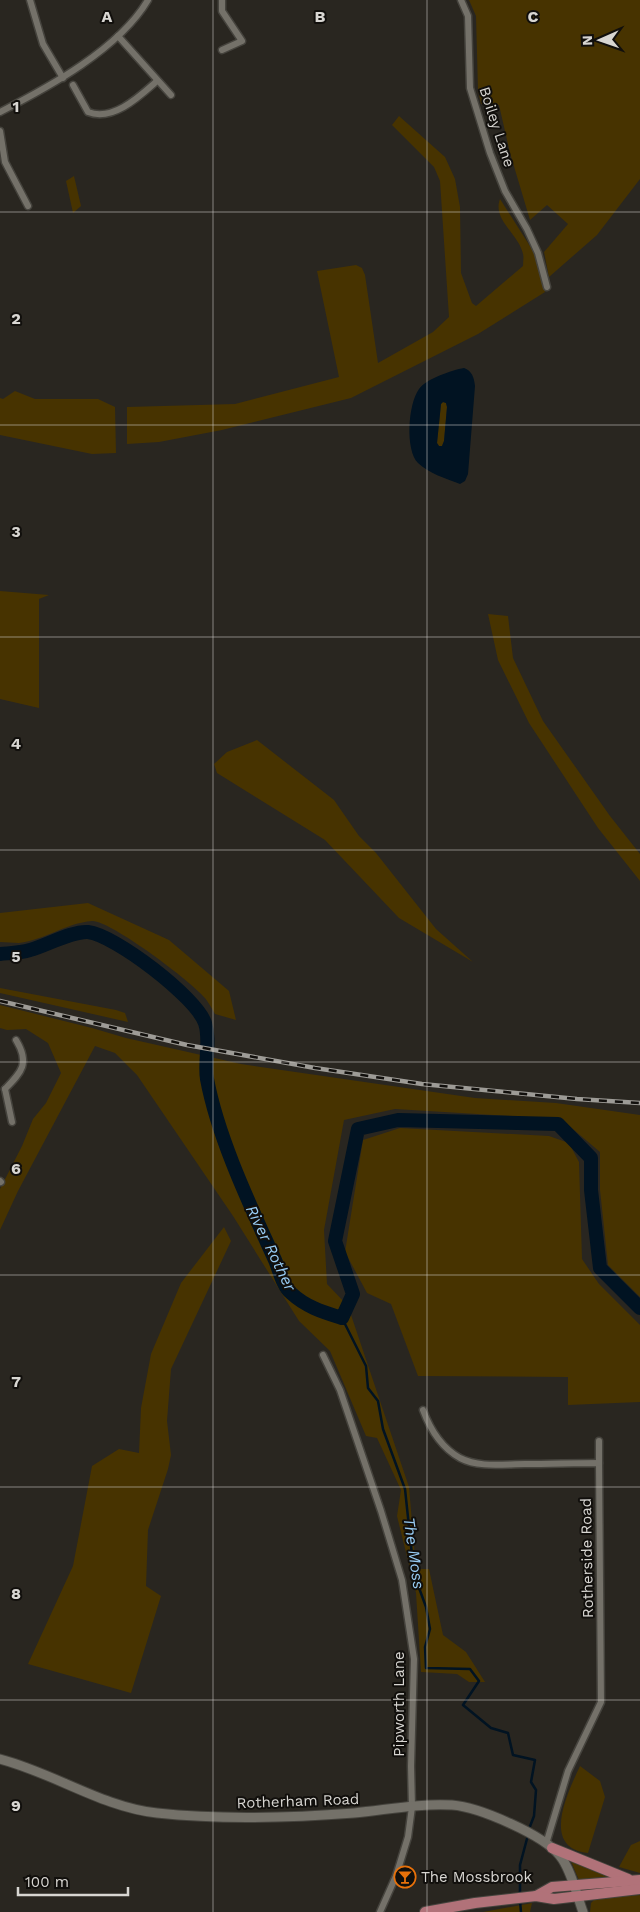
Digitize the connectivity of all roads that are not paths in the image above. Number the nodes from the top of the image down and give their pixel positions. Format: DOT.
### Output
graph roads {
  1 [pos="30,0"];
  2 [pos="148,0"];
  3 [pos="222,0"];
  4 [pos="461,0"];
  5 [pos="118,36"];
  6 [pos="222,50"];
  7 [pos="63,78"];
  8 [pos="157,81"];
  9 [pos="73,85"];
  10 [pos="171,95"];
  11 [pos="0,112"];
  12 [pos="0,131"];
  13 [pos="28,206"];
  14 [pos="547,287"];
  15 [pos="16,1040"];
  16 [pos="3,1089"];
  17 [pos="12,1122"];
  18 [pos="323,1355"];
  19 [pos="423,1410"];
  20 [pos="600,1441"];
  21 [pos="598,1463"];
  22 [pos="0,1760"];
  23 [pos="412,1807"];
  24 [pos="549,1846"];
  25 [pos="635,1880"];
  26 [pos="573,1885"];
  27 [pos="640,1890"];
  28 [pos="618,1891"];
  29 [pos="536,1896"];
  30 [pos="578,1898"];
  31 [pos="380,1912"];
  32 [pos="424,1912"];
  33 [pos="583,1912"];
  1 -- 7 [label="street"];
  2 -- 5 [label="street"];
  3 -- 6 [label="street"];
  4 -- 14 [label="street, Boiley Lane"];
  5 -- 7 [label="street"];
  5 -- 8 [label="street"];
  7 -- 11 [label="street"];
  8 -- 9 [label="street"];
  8 -- 10 [label="street"];
  12 -- 13 [label="street"];
  15 -- 16 [label="street"];
  16 -- 17 [label="street"];
  18 -- 23 [label="street, Pipworth Lane"];
  19 -- 21 [label="street"];
  20 -- 21 [label="street, Rotherside Road"];
  21 -- 24 [label="street, Rotherside Road"];
  22 -- 23 [label="main road, Rotherham Road"];
  23 -- 24 [label="main road, Rotherham Road"];
  23 -- 31 [label="street, Pipworth Lane"];
  24 -- 25 [label="main road"];
  24 -- 26 [label="main road, Rotherham Road"];
  25 -- 26 [label="main road"];
  26 -- 28 [label="main road"];
  26 -- 29 [label="main road"];
  26 -- 30 [label="main road, Rotherham Road"];
  27 -- 28 [label="main road"];
  28 -- 30 [label="main road"];
  29 -- 30 [label="main road"];
  29 -- 32 [label="main road"];
  30 -- 33 [label="main road, Rotherham Road"];
}
